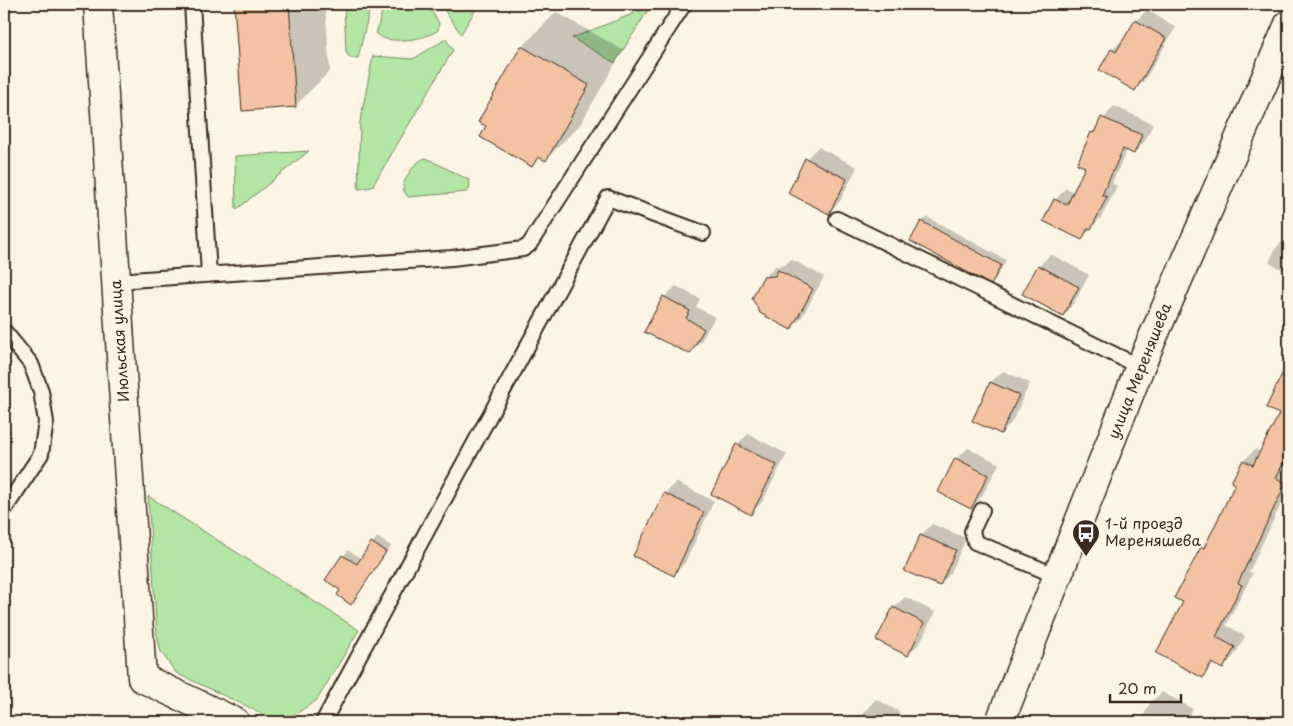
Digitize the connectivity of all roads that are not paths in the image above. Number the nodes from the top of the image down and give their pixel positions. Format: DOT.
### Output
graph roads {
  1 [pos="98,4"];
  2 [pos="192,4"];
  3 [pos="684,4"];
  4 [pos="1289,24"];
  5 [pos="837,219"];
  6 [pos="703,233"];
  7 [pos="209,274"];
  8 [pos="116,281"];
  9 [pos="4,330"];
  10 [pos="1140,368"];
  11 [pos="4,510"];
  12 [pos="982,510"];
  13 [pos="1057,576"];
  14 [pos="235,722"];
  15 [pos="323,722"];
  16 [pos="1000,722"];
  1 -- 8 [label="street, Июльская улица"];
  2 -- 7 [label="lane"];
  3 -- 7 [label="lane"];
  4 -- 10 [label="street, улица Мереняшева"];
  5 -- 10 [label="lane"];
  6 -- 15 [label="lane"];
  7 -- 8 [label="lane"];
  8 -- 14 [label="street, Июльская улица"];
  9 -- 11 [label="lane"];
  10 -- 13 [label="street, улица Мереняшева"];
  12 -- 13 [label="lane"];
  13 -- 16 [label="street, улица Мереняшева"];
}
